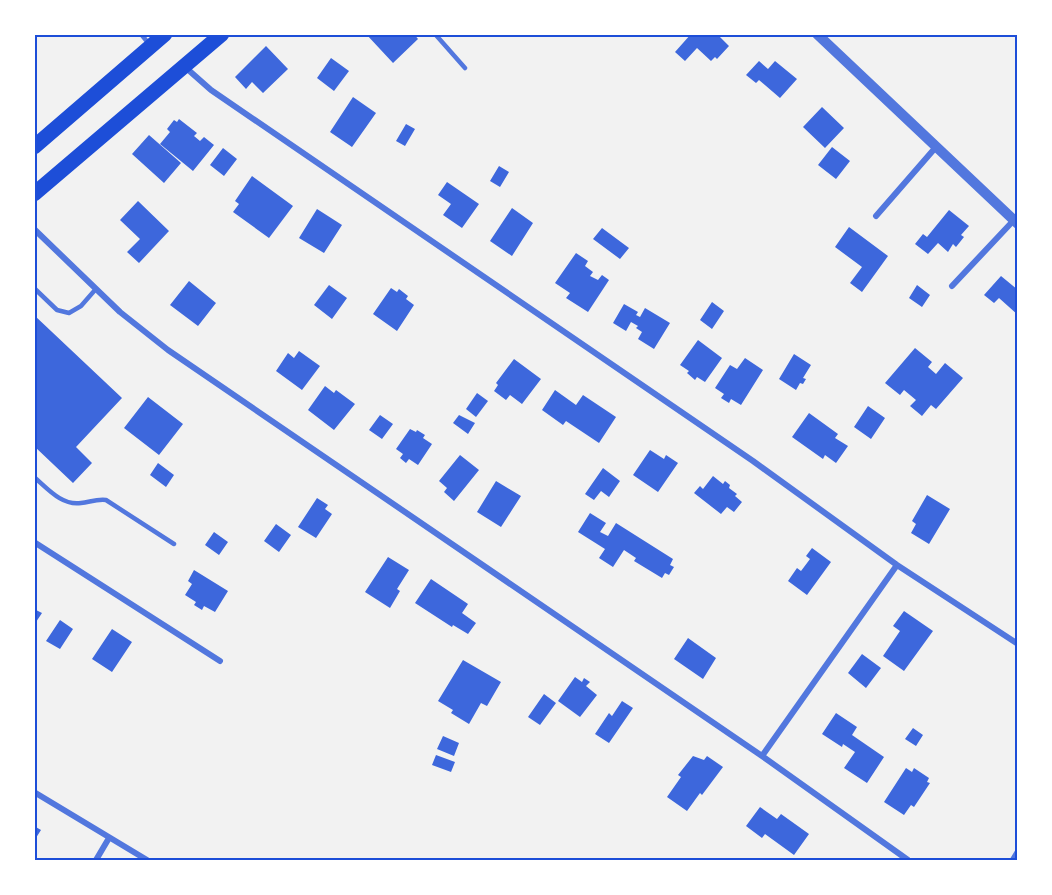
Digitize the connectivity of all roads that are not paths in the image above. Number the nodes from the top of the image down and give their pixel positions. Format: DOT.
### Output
graph roads {
  1 [pos="141,34"];
  2 [pos="165,34"];
  3 [pos="222,34"];
  4 [pos="435,34"];
  5 [pos="817,34"];
  6 [pos="152,46"];
  7 [pos="184,67"];
  8 [pos="465,68"];
  9 [pos="34,147"];
  10 [pos="936,147"];
  11 [pos="34,194"];
  12 [pos="876,216"];
  13 [pos="1016,222"];
  14 [pos="34,229"];
  15 [pos="952,286"];
  16 [pos="34,288"];
  17 [pos="95,290"];
  18 [pos="34,477"];
  19 [pos="34,542"];
  20 [pos="174,544"];
  21 [pos="897,565"];
  22 [pos="1017,644"];
  23 [pos="220,661"];
  24 [pos="762,756"];
  25 [pos="34,792"];
  26 [pos="109,838"];
  27 [pos="1017,850"];
  28 [pos="96,861"];
  29 [pos="147,861"];
  30 [pos="908,861"];
  31 [pos="1012,861"];
  1 -- 6 [label="lane"];
  2 -- 6 [label="main road"];
  3 -- 7 [label="main road"];
  4 -- 8 [label="lane"];
  5 -- 10 [label="street"];
  6 -- 9 [label="main road"];
  7 -- 11 [label="main road"];
  7 -- 21 [label="street"];
  10 -- 12 [label="street"];
  10 -- 13 [label="street"];
  13 -- 15 [label="street"];
  14 -- 17 [label="street"];
  16 -- 17 [label="lane"];
  17 -- 24 [label="street"];
  18 -- 20 [label="lane"];
  19 -- 23 [label="street"];
  21 -- 22 [label="street"];
  21 -- 24 [label="street"];
  24 -- 30 [label="street"];
  25 -- 26 [label="street"];
  26 -- 28 [label="street"];
  26 -- 29 [label="street"];
  27 -- 31 [label="lane"];
}
